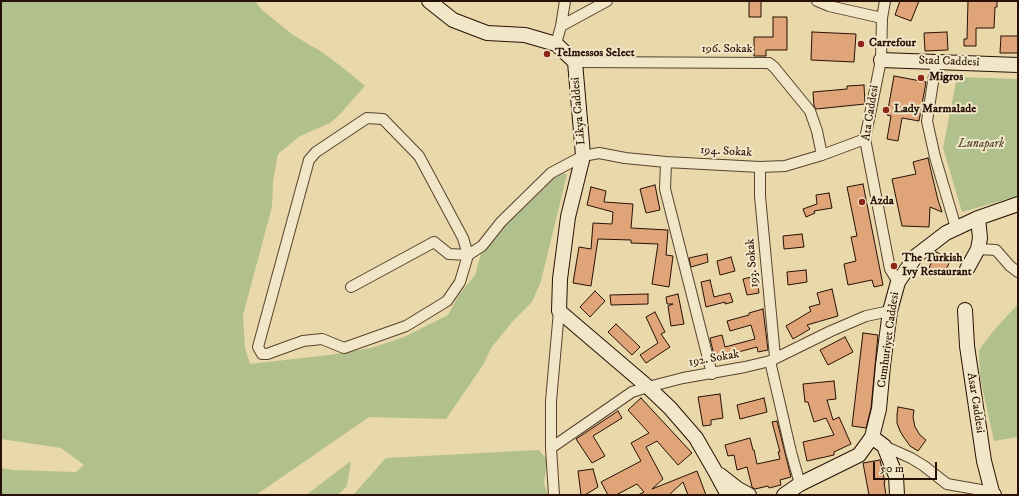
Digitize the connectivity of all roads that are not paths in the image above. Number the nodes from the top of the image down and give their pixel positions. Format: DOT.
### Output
graph roads {
  1 [pos="429,1"];
  2 [pos="564,1"];
  3 [pos="607,1"];
  4 [pos="817,1"];
  5 [pos="885,1"];
  6 [pos="882,18"];
  7 [pos="561,26"];
  8 [pos="556,44"];
  9 [pos="881,60"];
  10 [pos="575,62"];
  11 [pos="936,62"];
  12 [pos="1018,65"];
  13 [pos="865,140"];
  14 [pos="822,155"];
  15 [pos="583,156"];
  16 [pos="666,162"];
  17 [pos="760,167"];
  18 [pos="1018,204"];
  19 [pos="978,218"];
  20 [pos="956,228"];
  21 [pos="978,249"];
  22 [pos="468,255"];
  23 [pos="967,269"];
  24 [pos="1018,272"];
  25 [pos="898,282"];
  26 [pos="351,287"];
  27 [pos="965,310"];
  28 [pos="559,311"];
  29 [pos="890,311"];
  30 [pos="772,359"];
  31 [pos="712,374"];
  32 [pos="648,387"];
  33 [pos="872,437"];
  34 [pos="884,446"];
  35 [pos="552,448"];
  36 [pos="715,471"];
  37 [pos="800,484"];
  38 [pos="993,493"];
  39 [pos="554,495"];
  40 [pos="728,495"];
  41 [pos="749,495"];
  42 [pos="785,495"];
  43 [pos="897,495"];
  1 -- 8 [label="street, Likya Caddesi"];
  2 -- 7 [label="street"];
  3 -- 7 [label="street"];
  4 -- 6 [label="street"];
  5 -- 6 [label="street, Ata Caddesi"];
  6 -- 9 [label="street, Ata Caddesi"];
  7 -- 8 [label="street"];
  8 -- 10 [label="street, Likya Caddesi"];
  9 -- 11 [label="street, Stad Caddesi"];
  9 -- 13 [label="street, Ata Caddesi"];
  10 -- 14 [label="street, 196. Sokak"];
  10 -- 15 [label="street, Likya Caddesi"];
  11 -- 12 [label="street, Stad Caddesi"];
  11 -- 20 [label="street"];
  13 -- 14 [label="street, 194. Sokak"];
  13 -- 25 [label="street, Ata Caddesi"];
  14 -- 17 [label="street, 194. Sokak"];
  15 -- 16 [label="street, 194. Sokak"];
  15 -- 22 [label="street"];
  15 -- 28 [label="street"];
  16 -- 17 [label="street, 194. Sokak"];
  16 -- 31 [label="street"];
  17 -- 30 [label="street, 193. Sokak"];
  18 -- 19 [label="street, Cumhuriyet Caddesi"];
  19 -- 20 [label="street, Cumhuriyet Caddesi"];
  19 -- 21 [label="street"];
  20 -- 25 [label="street, Cumhuriyet Caddesi"];
  21 -- 23 [label="street"];
  21 -- 24 [label="street"];
  22 -- 22 [label="street"];
  22 -- 26 [label="street"];
  25 -- 29 [label="street, Cumhuriyet Caddesi"];
  27 -- 38 [label="street, Asar Caddesi"];
  28 -- 32 [label="street"];
  28 -- 35 [label="street"];
  29 -- 30 [label="street, 192. Sokak"];
  29 -- 33 [label="street, Cumhuriyet Caddesi"];
  30 -- 31 [label="street, 192. Sokak"];
  30 -- 37 [label="street, 193. Sokak"];
  31 -- 32 [label="street, 192. Sokak"];
  32 -- 35 [label="street, 192. Sokak"];
  32 -- 36 [label="street"];
  33 -- 34 [label="street"];
  33 -- 37 [label="street, Cumhuriyet Caddesi"];
  34 -- 38 [label="street"];
  34 -- 43 [label="street"];
  35 -- 39 [label="street"];
  36 -- 40 [label="street"];
  36 -- 41 [label="street"];
  37 -- 42 [label="street, Cumhuriyet Caddesi"];
}
